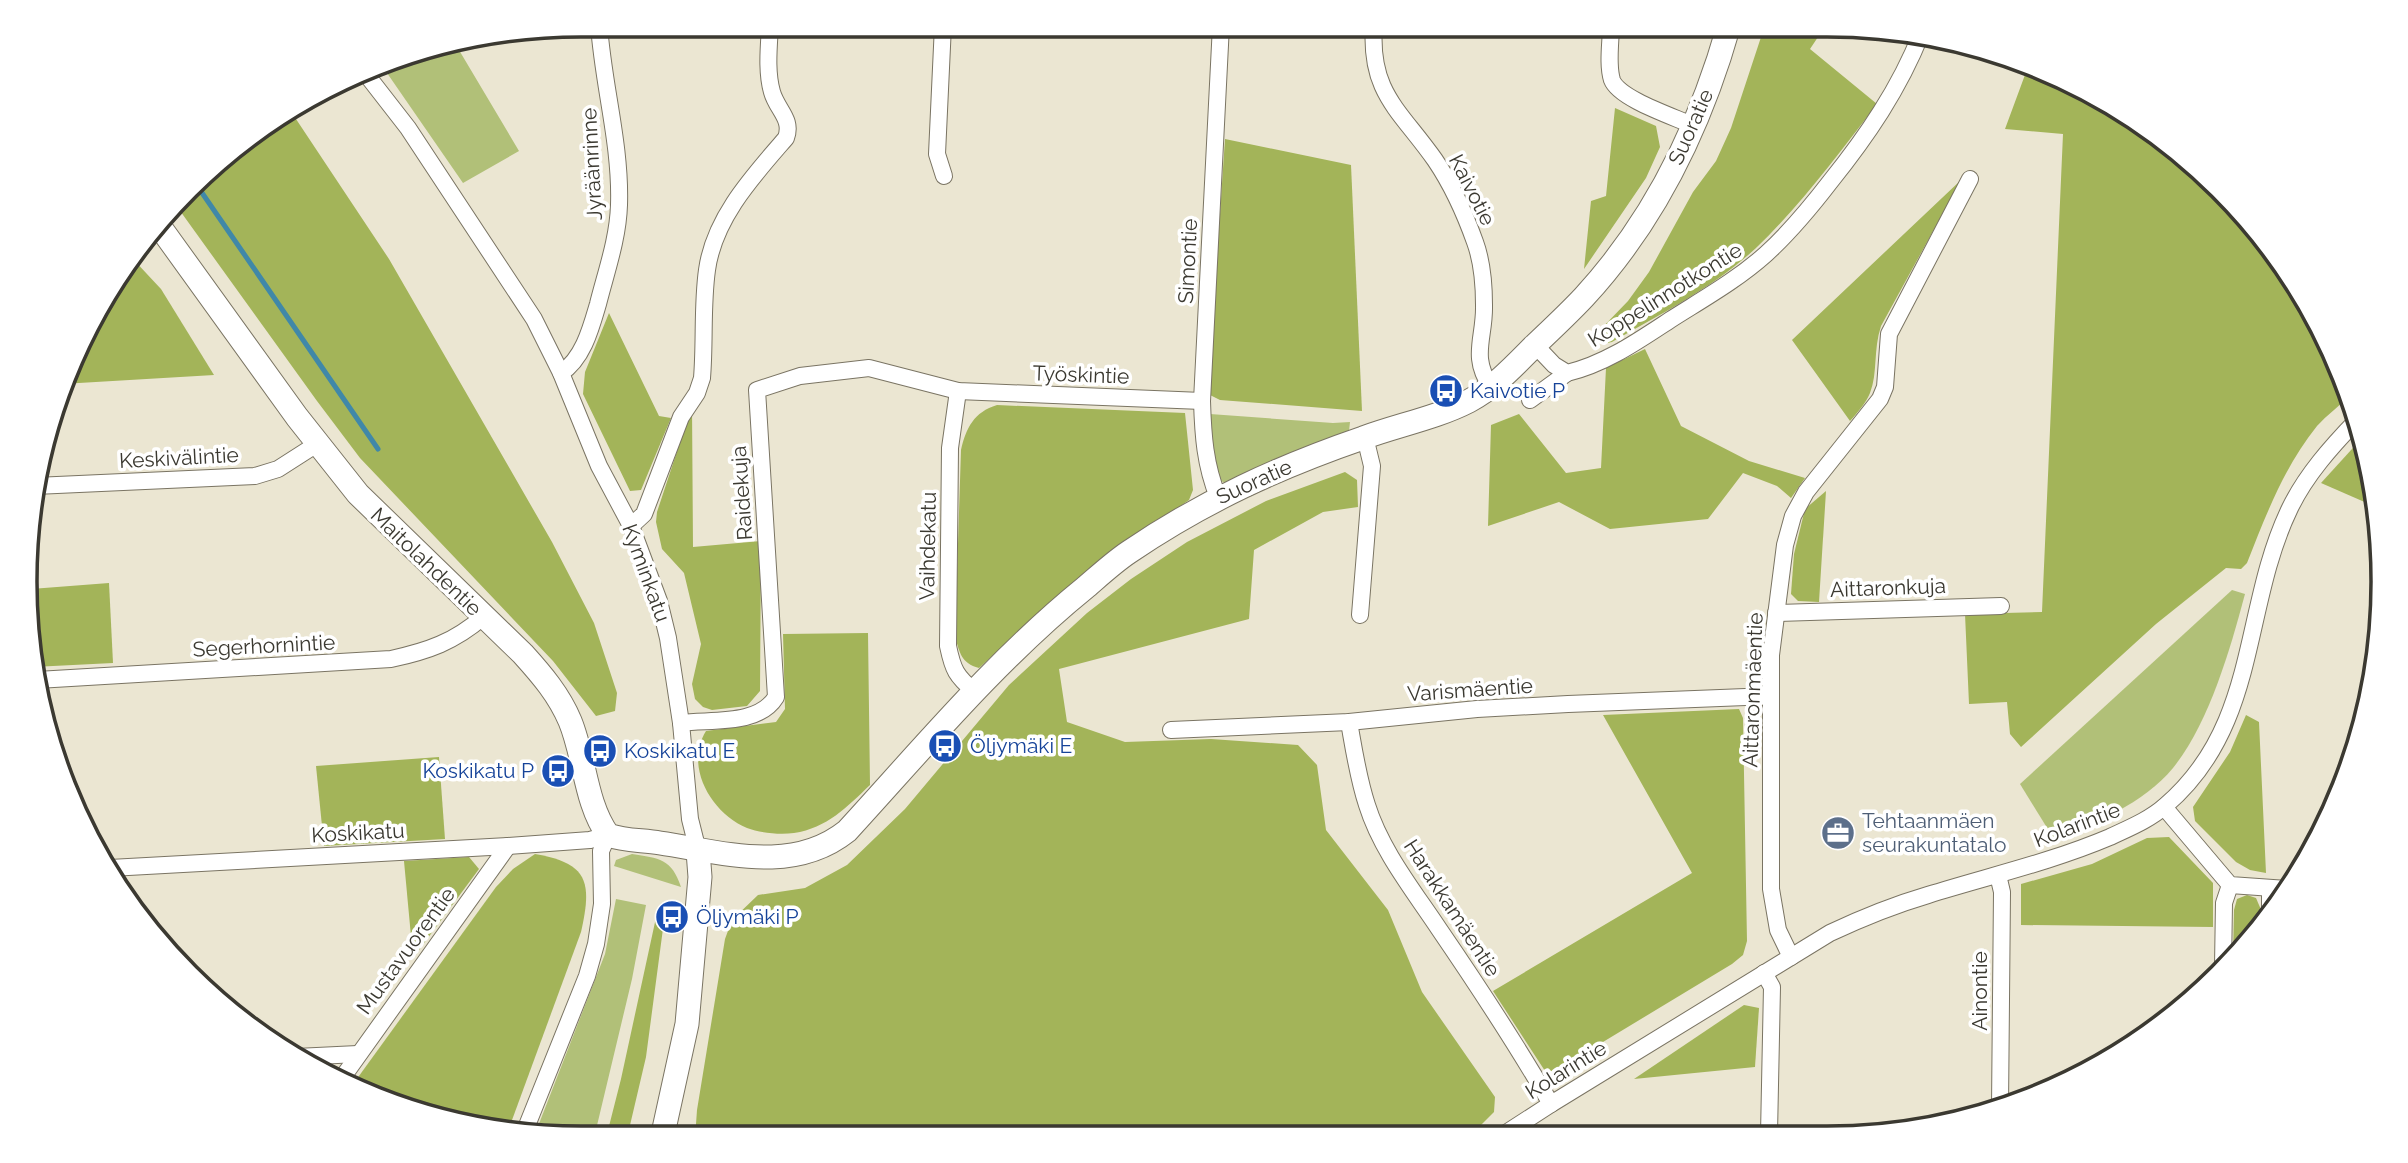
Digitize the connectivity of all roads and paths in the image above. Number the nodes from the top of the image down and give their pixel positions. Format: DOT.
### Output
graph roads {
  1 [pos="600,37"];
  2 [pos="769,37"];
  3 [pos="942,37"];
  4 [pos="1220,37"];
  5 [pos="1375,37"];
  6 [pos="1611,37"];
  7 [pos="1725,37"];
  8 [pos="1917,44"];
  9 [pos="370,79"];
  10 [pos="1694,125"];
  11 [pos="944,176"];
  12 [pos="1970,179"];
  13 [pos="164,232"];
  14 [pos="1535,345"];
  15 [pos="561,373"];
  16 [pos="1567,373"];
  17 [pos="1491,387"];
  18 [pos="958,391"];
  19 [pos="1530,400"];
  20 [pos="1202,401"];
  21 [pos="2349,429"];
  22 [pos="1365,437"];
  23 [pos="317,444"];
  24 [pos="45,486"];
  25 [pos="1219,497"];
  26 [pos="631,526"];
  27 [pos="2001,606"];
  28 [pos="1776,613"];
  29 [pos="1360,615"];
  30 [pos="483,617"];
  31 [pos="46,679"];
  32 [pos="975,692"];
  33 [pos="1771,696"];
  34 [pos="1349,722"];
  35 [pos="681,723"];
  36 [pos="1171,730"];
  37 [pos="2164,807"];
  38 [pos="608,835"];
  39 [pos="508,846"];
  40 [pos="698,851"];
  41 [pos="119,868"];
  42 [pos="1998,876"];
  43 [pos="2230,885"];
  44 [pos="2276,889"];
  45 [pos="2223,955"];
  46 [pos="1791,957"];
  47 [pos="1764,972"];
  48 [pos="358,1054"];
  49 [pos="315,1056"];
  50 [pos="346,1072"];
  51 [pos="2000,1098"];
  52 [pos="1551,1104"];
  53 [pos="528,1123"];
  54 [pos="665,1126"];
  55 [pos="1519,1126"];
  56 [pos="1769,1126"];
  1 -- 15 [label="street, Jyräänrinne"];
  2 -- 26 [label="street"];
  3 -- 11 [label="street"];
  4 -- 20 [label="street, Simontie"];
  5 -- 17 [label="street, Kaivotie"];
  6 -- 10 [label="street"];
  7 -- 10 [label="street, Suoratie"];
  8 -- 16 [label="street, Koppelinnotkontie"];
  9 -- 15 [label="street, Kyminkatu"];
  10 -- 14 [label="street, Suoratie"];
  12 -- 28 [label="street, Aittaronmäentie"];
  13 -- 23 [label="street, Maitolahdentie"];
  14 -- 16 [label="street"];
  14 -- 17 [label="street, Suoratie"];
  15 -- 26 [label="street, Kyminkatu"];
  16 -- 19 [label="street, Koppelinnotkontie"];
  17 -- 22 [label="street, Suoratie"];
  18 -- 20 [label="street, Työskintie"];
  18 -- 32 [label="street, Vaihdekatu"];
  18 -- 35 [label="street, Raidekuja"];
  20 -- 25 [label="street, Simontie"];
  21 -- 37 [label="street, Kolarintie"];
  22 -- 25 [label="street, Suoratie"];
  22 -- 29 [label="street"];
  23 -- 24 [label="street, Keskivälintie"];
  23 -- 30 [label="street, Maitolahdentie"];
  25 -- 32 [label="street, Suoratie"];
  26 -- 35 [label="street, Kyminkatu"];
  27 -- 28 [label="street, Aittaronkuja"];
  28 -- 33 [label="street, Aittaronmäentie"];
  30 -- 31 [label="street, Segerhornintie"];
  30 -- 38 [label="street, Maitolahdentie"];
  32 -- 40 [label="street, Suoratie"];
  33 -- 34 [label="street, Varismäentie"];
  33 -- 46 [label="street, Aittaronmäentie"];
  34 -- 36 [label="street, Varismäentie"];
  34 -- 52 [label="street, Harakkamäentie"];
  35 -- 40 [label="street, Kyminkatu"];
  37 -- 42 [label="street, Kolarintie"];
  37 -- 43 [label="street"];
  38 -- 39 [label="street, Koskikatu"];
  38 -- 40 [label="street"];
  38 -- 53 [label="street"];
  39 -- 41 [label="street, Koskikatu"];
  39 -- 48 [label="street, Mustavuorentie"];
  40 -- 54 [label="street, Kyminkatu"];
  42 -- 46 [label="street, Kolarintie"];
  42 -- 51 [label="street, Ainontie"];
  43 -- 44 [label="street"];
  43 -- 45 [label="street"];
  46 -- 47 [label="street, Kolarintie"];
  47 -- 52 [label="street, Kolarintie"];
  47 -- 56 [label="street"];
  48 -- 49 [label="street"];
  48 -- 50 [label="street, Mustavuorentie"];
  52 -- 55 [label="street, Kolarintie"];
}
